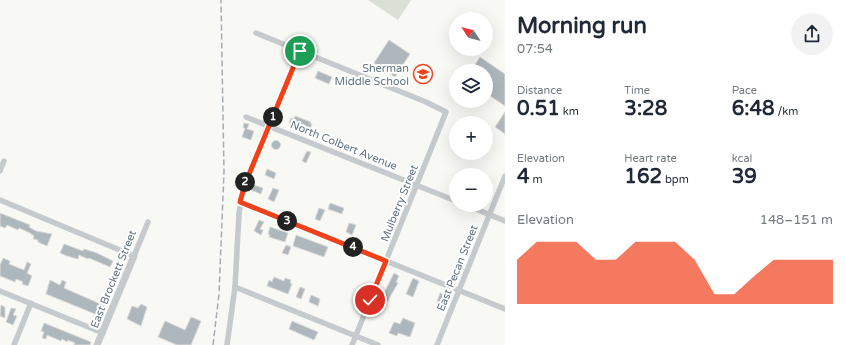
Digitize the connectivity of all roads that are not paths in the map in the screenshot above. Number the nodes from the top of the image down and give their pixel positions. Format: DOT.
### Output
graph roads {
  1 [pos="256,33"];
  2 [pos="300,51"];
  3 [pos="246,117"];
  4 [pos="269,126"];
  5 [pos="4,161"];
  6 [pos="0,171"];
  7 [pos="505,176"];
  8 [pos="417,185"];
  9 [pos="449,198"];
  10 [pos="0,200"];
  11 [pos="240,202"];
  12 [pos="482,212"];
  13 [pos="489,215"];
  14 [pos="505,221"];
  15 [pos="148,222"];
  16 [pos="134,256"];
  17 [pos="386,261"];
  18 [pos="235,287"];
  19 [pos="460,289"];
  20 [pos="0,291"];
  21 [pos="31,303"];
  22 [pos="505,309"];
  23 [pos="103,333"];
  24 [pos="356,336"];
  25 [pos="14,345"];
  26 [pos="98,345"];
  27 [pos="227,345"];
  28 [pos="352,345"];
  29 [pos="378,345"];
  30 [pos="437,345"];
  1 -- 2 [label="street"];
  2 -- 4 [label="street"];
  2 -- 8 [label="street, Mulberry Street"];
  3 -- 4 [label="street, North Colbert Avenue"];
  4 -- 8 [label="street, North Colbert Avenue"];
  4 -- 11 [label="street"];
  5 -- 6 [label="street"];
  7 -- 13 [label="street, East Pecan Street"];
  8 -- 9 [label="street, North Colbert Avenue"];
  8 -- 17 [label="street, Mulberry Street"];
  10 -- 16 [label="street"];
  11 -- 17 [label="street"];
  11 -- 18 [label="street"];
  12 -- 13 [label="street"];
  13 -- 14 [label="street"];
  13 -- 19 [label="street, East Pecan Street"];
  15 -- 16 [label="street, East Brockett Street"];
  16 -- 23 [label="street, East Brockett Street"];
  17 -- 19 [label="street"];
  17 -- 24 [label="street, Mulberry Street"];
  18 -- 24 [label="street"];
  18 -- 27 [label="street"];
  19 -- 22 [label="street"];
  19 -- 30 [label="street, East Pecan Street"];
  20 -- 21 [label="street"];
  21 -- 23 [label="street"];
  21 -- 25 [label="street"];
  23 -- 26 [label="street, East Brockett Street"];
  24 -- 28 [label="street, Mulberry Street"];
  24 -- 29 [label="street"];
}
